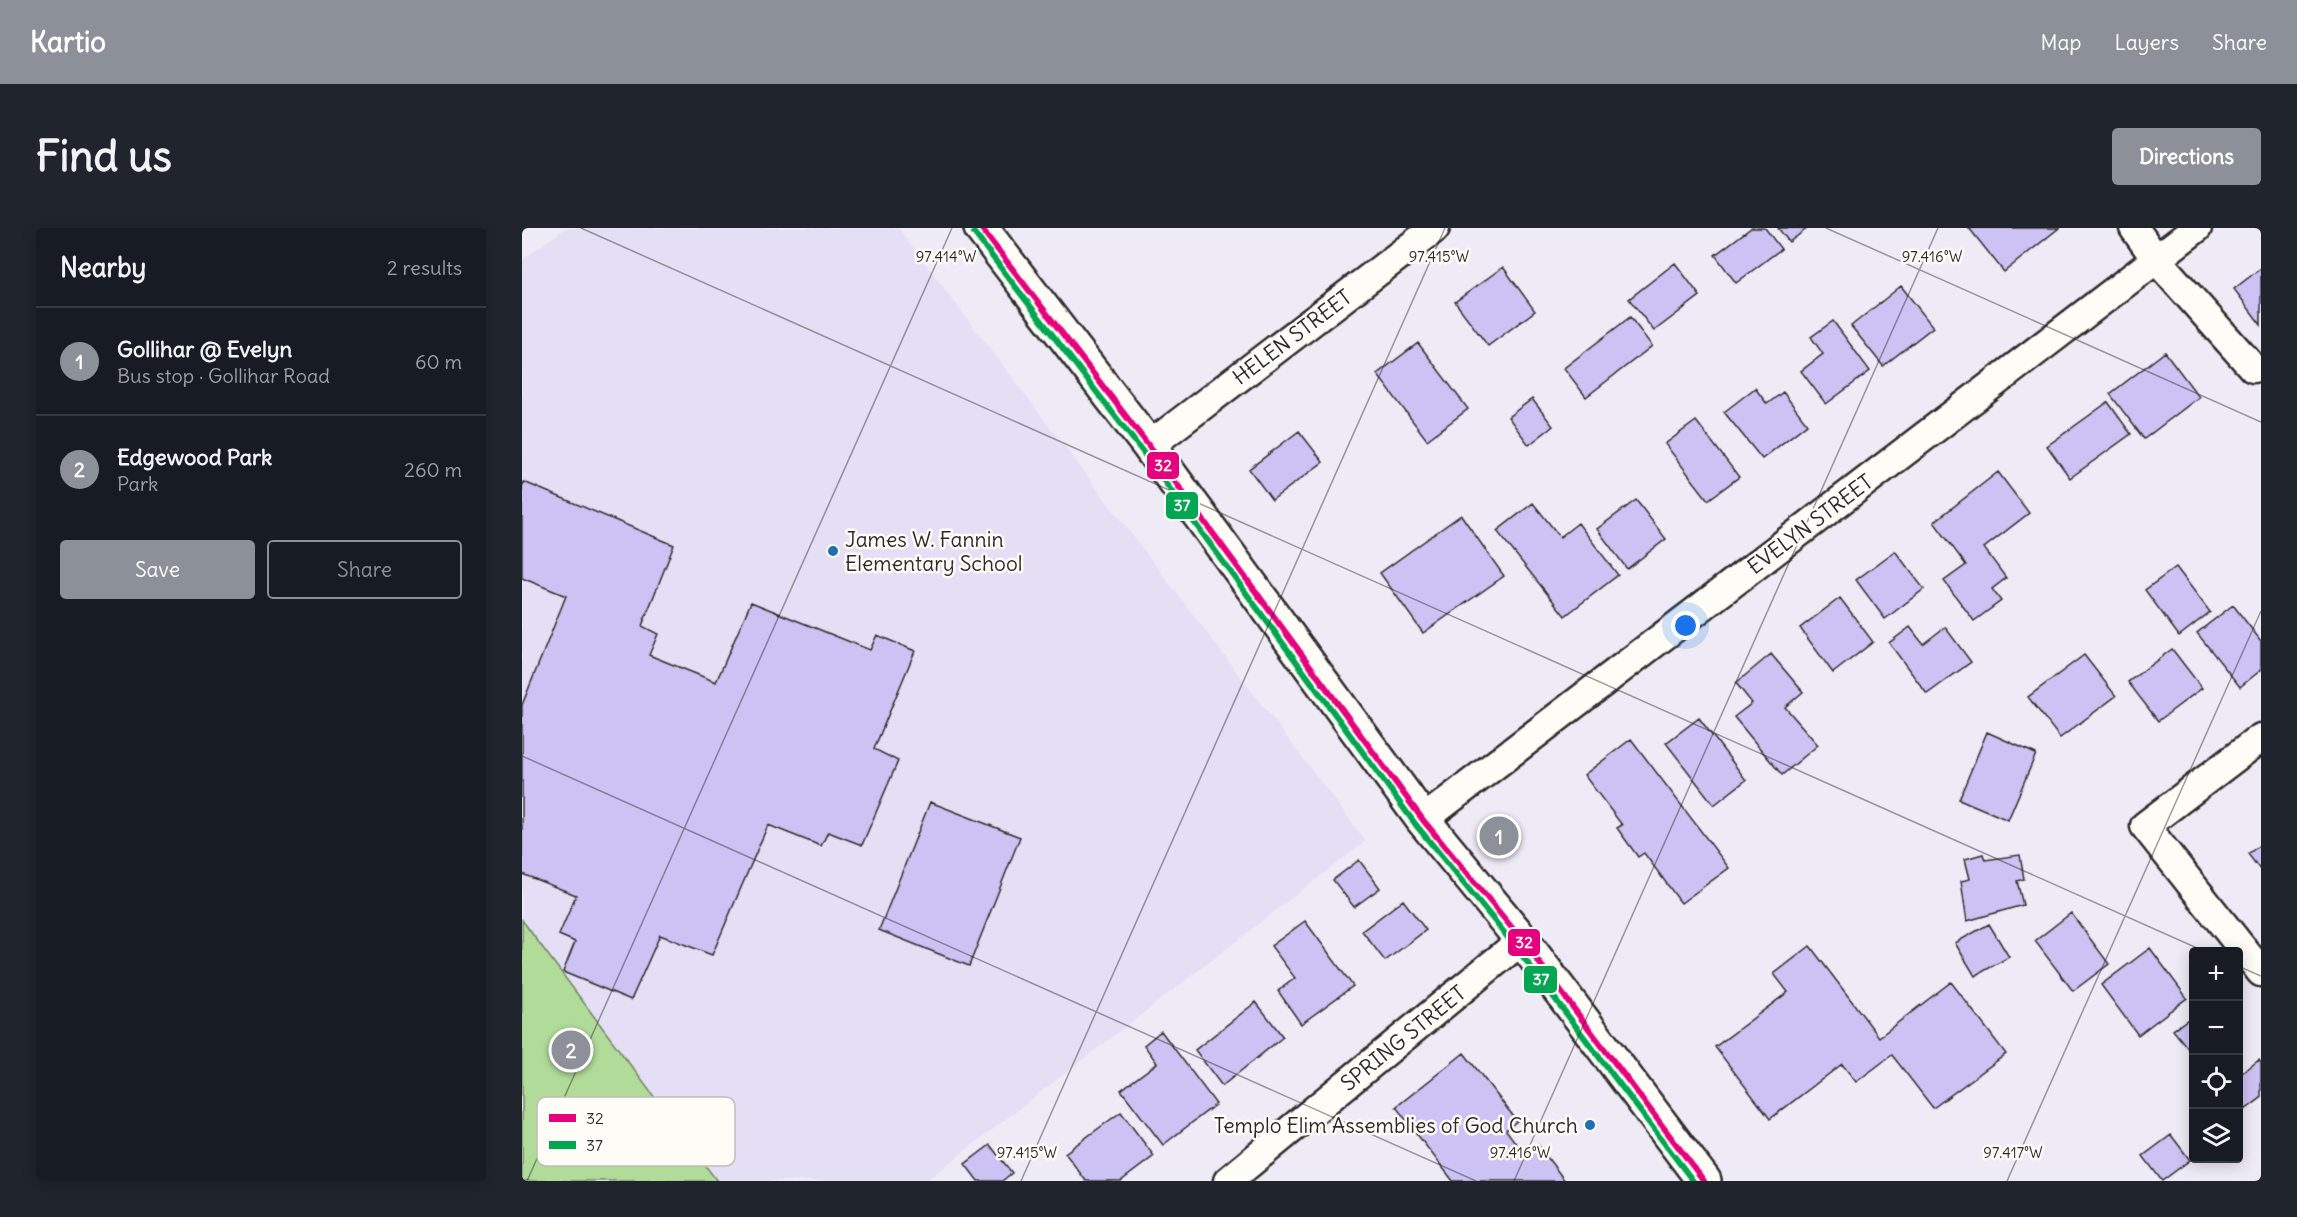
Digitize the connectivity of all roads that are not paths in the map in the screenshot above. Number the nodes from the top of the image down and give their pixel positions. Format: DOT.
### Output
graph roads {
  1 [pos="981,228"];
  2 [pos="1435,228"];
  3 [pos="2134,228"];
  4 [pos="2197,228"];
  5 [pos="2156,259"];
  6 [pos="2253,368"];
  7 [pos="1149,446"];
  8 [pos="2261,738"];
  9 [pos="1423,820"];
  10 [pos="1522,940"];
  11 [pos="2261,972"];
  12 [pos="1228,1181"];
  13 [pos="1704,1181"];
  1 -- 7 [label="main road"];
  2 -- 7 [label="street, HELEN STREET"];
  3 -- 5 [label="street"];
  4 -- 5 [label="street, EVELYN STREET"];
  5 -- 6 [label="street"];
  5 -- 9 [label="street, EVELYN STREET"];
  7 -- 9 [label="main road"];
  8 -- 11 [label="street"];
  9 -- 10 [label="main road"];
  10 -- 12 [label="street, SPRING STREET"];
  10 -- 13 [label="main road"];
}
